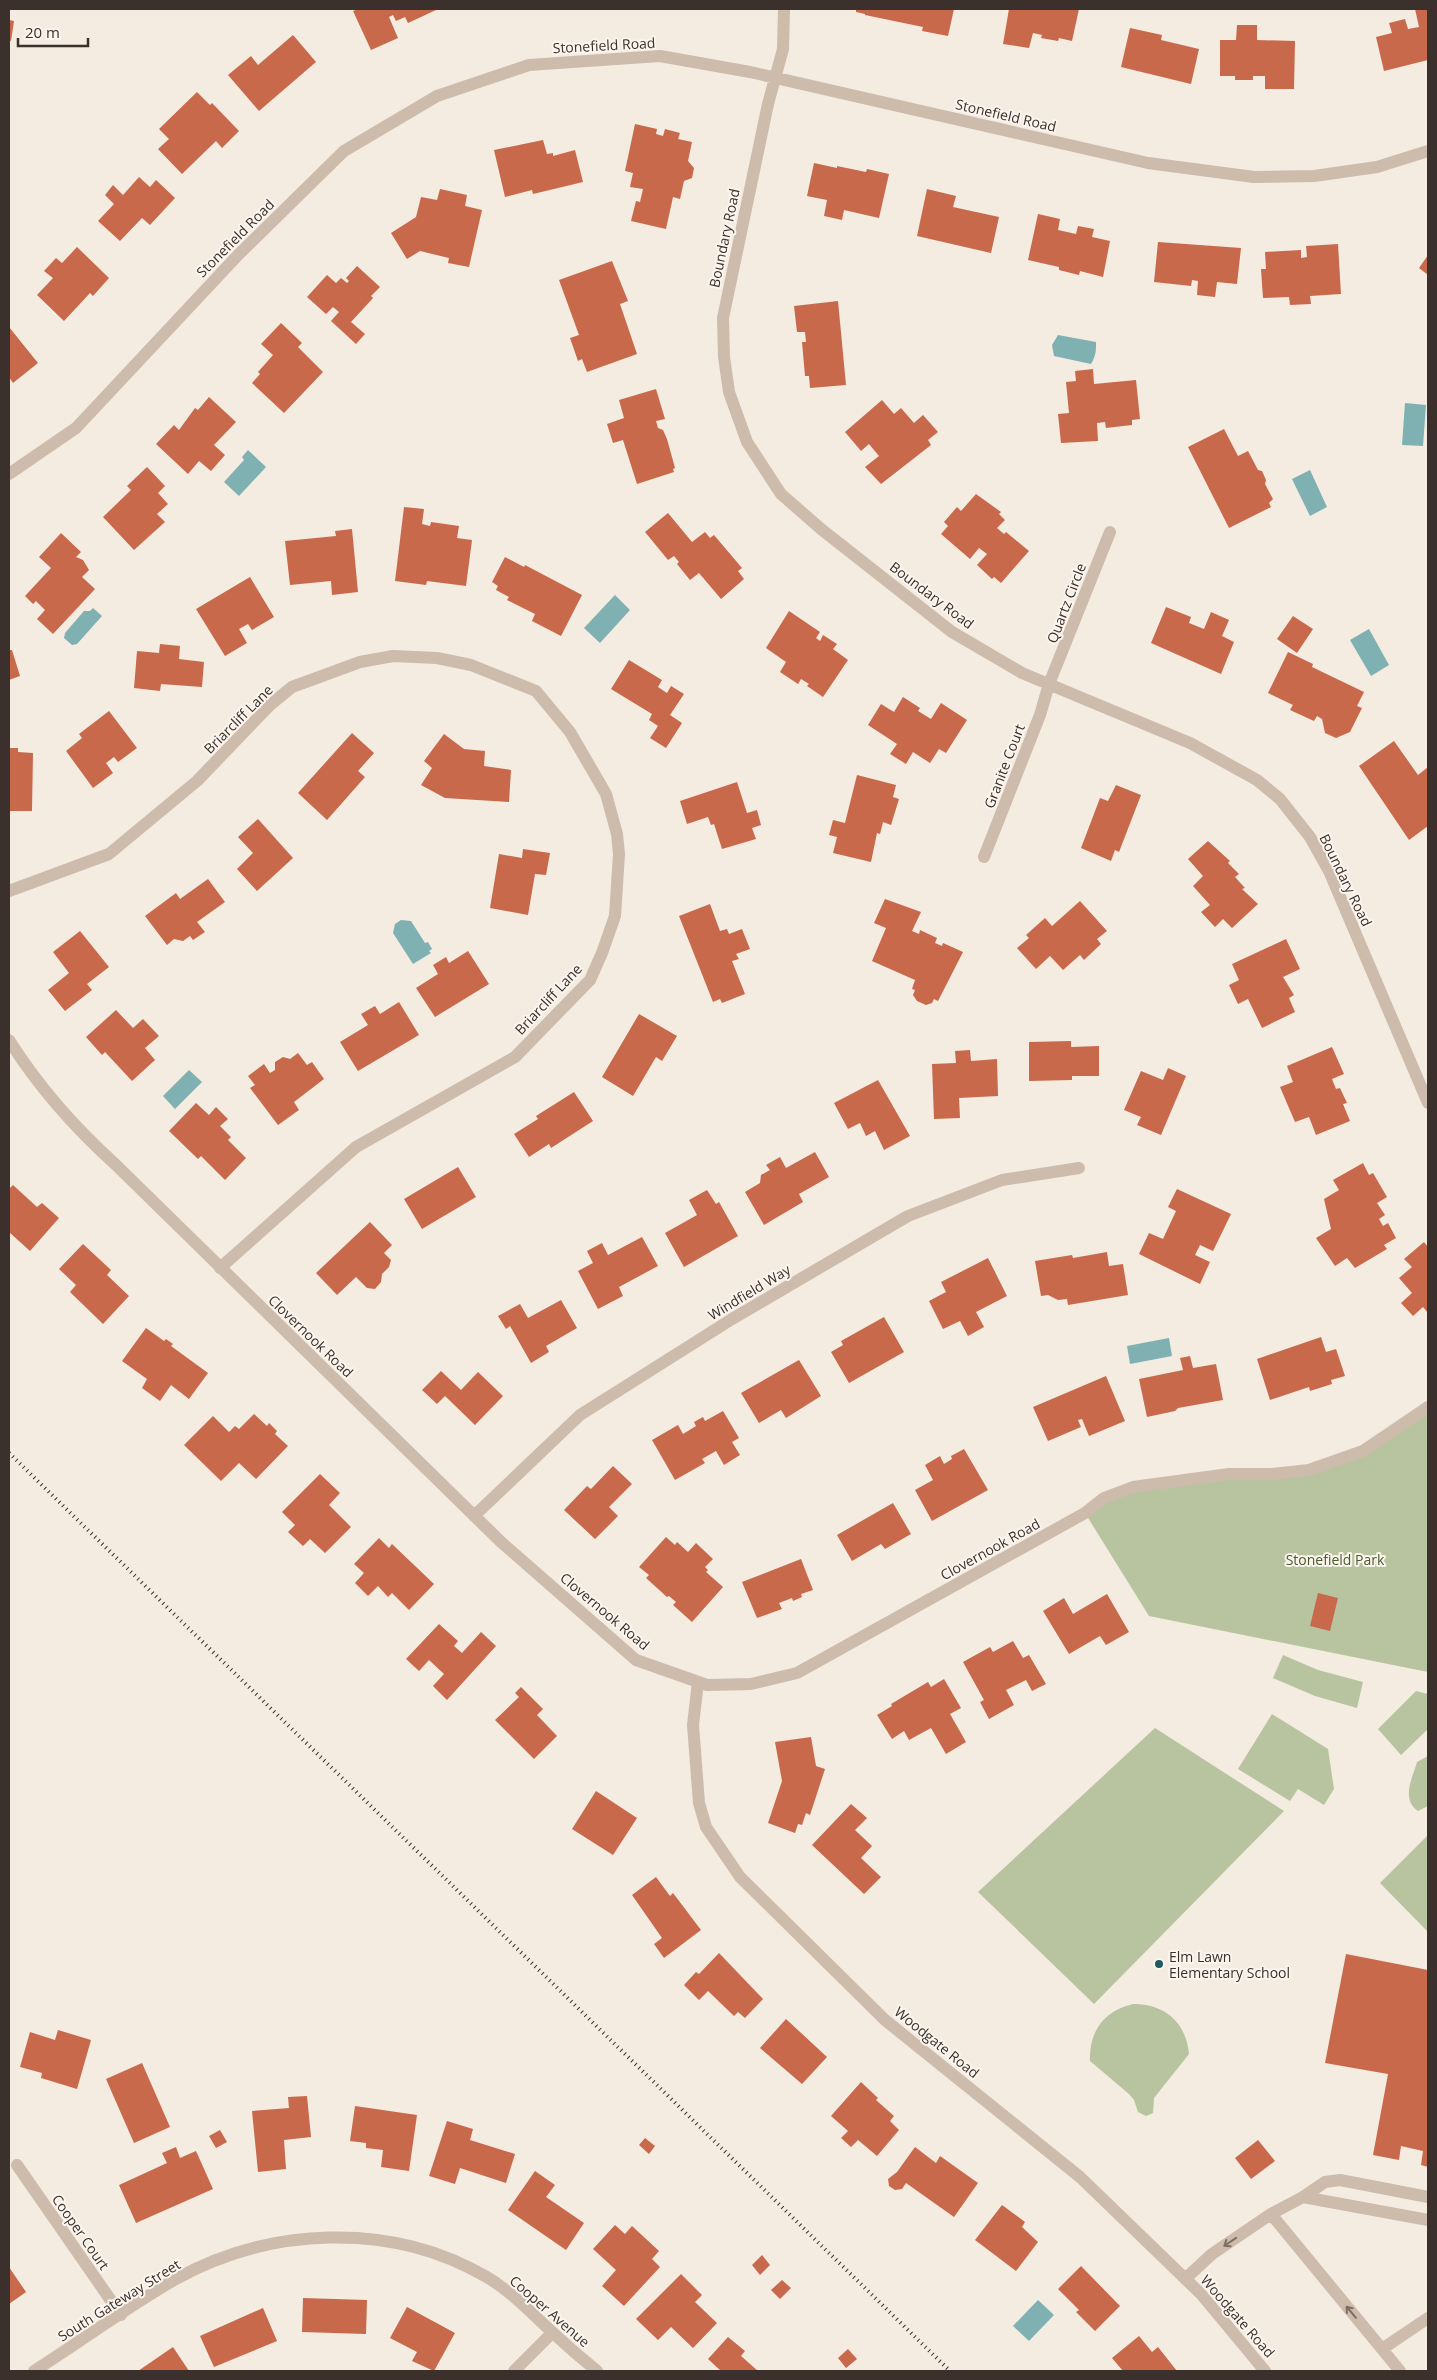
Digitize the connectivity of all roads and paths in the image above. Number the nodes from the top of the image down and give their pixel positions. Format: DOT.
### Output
graph roads {
  1 [pos="784,9"];
  2 [pos="776,78"];
  3 [pos="1428,151"];
  4 [pos="9,474"];
  5 [pos="1110,532"];
  6 [pos="1049,684"];
  7 [pos="984,857"];
  8 [pos="9,891"];
  9 [pos="9,1040"];
  10 [pos="1428,1103"];
  11 [pos="1080,1168"];
  12 [pos="220,1268"];
  13 [pos="1428,1407"];
  14 [pos="474,1516"];
  15 [pos="698,1682"];
  16 [pos="17,2165"];
  17 [pos="1303,2197"];
  18 [pos="1428,2197"];
  19 [pos="1271,2214"];
  20 [pos="1428,2220"];
  21 [pos="309,2238"];
  22 [pos="1185,2279"];
  23 [pos="121,2315"];
  24 [pos="1428,2318"];
  25 [pos="552,2333"];
  26 [pos="1382,2350"];
  27 [pos="34,2371"];
  28 [pos="514,2371"];
  29 [pos="597,2371"];
  30 [pos="1266,2371"];
  31 [pos="1400,2371"];
  1 -- 2 [label="street, Boundary Road"];
  2 -- 3 [label="street, Stonefield Road"];
  2 -- 4 [label="street, Stonefield Road"];
  2 -- 6 [label="street, Boundary Road"];
  5 -- 6 [label="street, Quartz Circle"];
  6 -- 7 [label="street, Granite Court"];
  6 -- 10 [label="street, Boundary Road"];
  8 -- 12 [label="street, Briarcliff Lane"];
  9 -- 12 [label="street, Clovernook Road"];
  11 -- 14 [label="street, Windfield Way"];
  12 -- 14 [label="street, Clovernook Road"];
  13 -- 15 [label="street, Clovernook Road"];
  14 -- 15 [label="street, Clovernook Road"];
  15 -- 22 [label="street, Woodgate Road"];
  16 -- 23 [label="street, Cooper Court"];
  17 -- 18 [label="street"];
  17 -- 19 [label="street"];
  17 -- 20 [label="street"];
  19 -- 22 [label="street, one-way"];
  26 -- 19 [label="street, one-way"];
  21 -- 23 [label="street, South Gateway Street"];
  21 -- 25 [label="street, Cooper Avenue"];
  22 -- 30 [label="street, Woodgate Road"];
  23 -- 27 [label="street, South Gateway Street"];
  24 -- 26 [label="street"];
  25 -- 28 [label="street"];
  25 -- 29 [label="street, Cooper Avenue"];
  26 -- 31 [label="street"];
}
